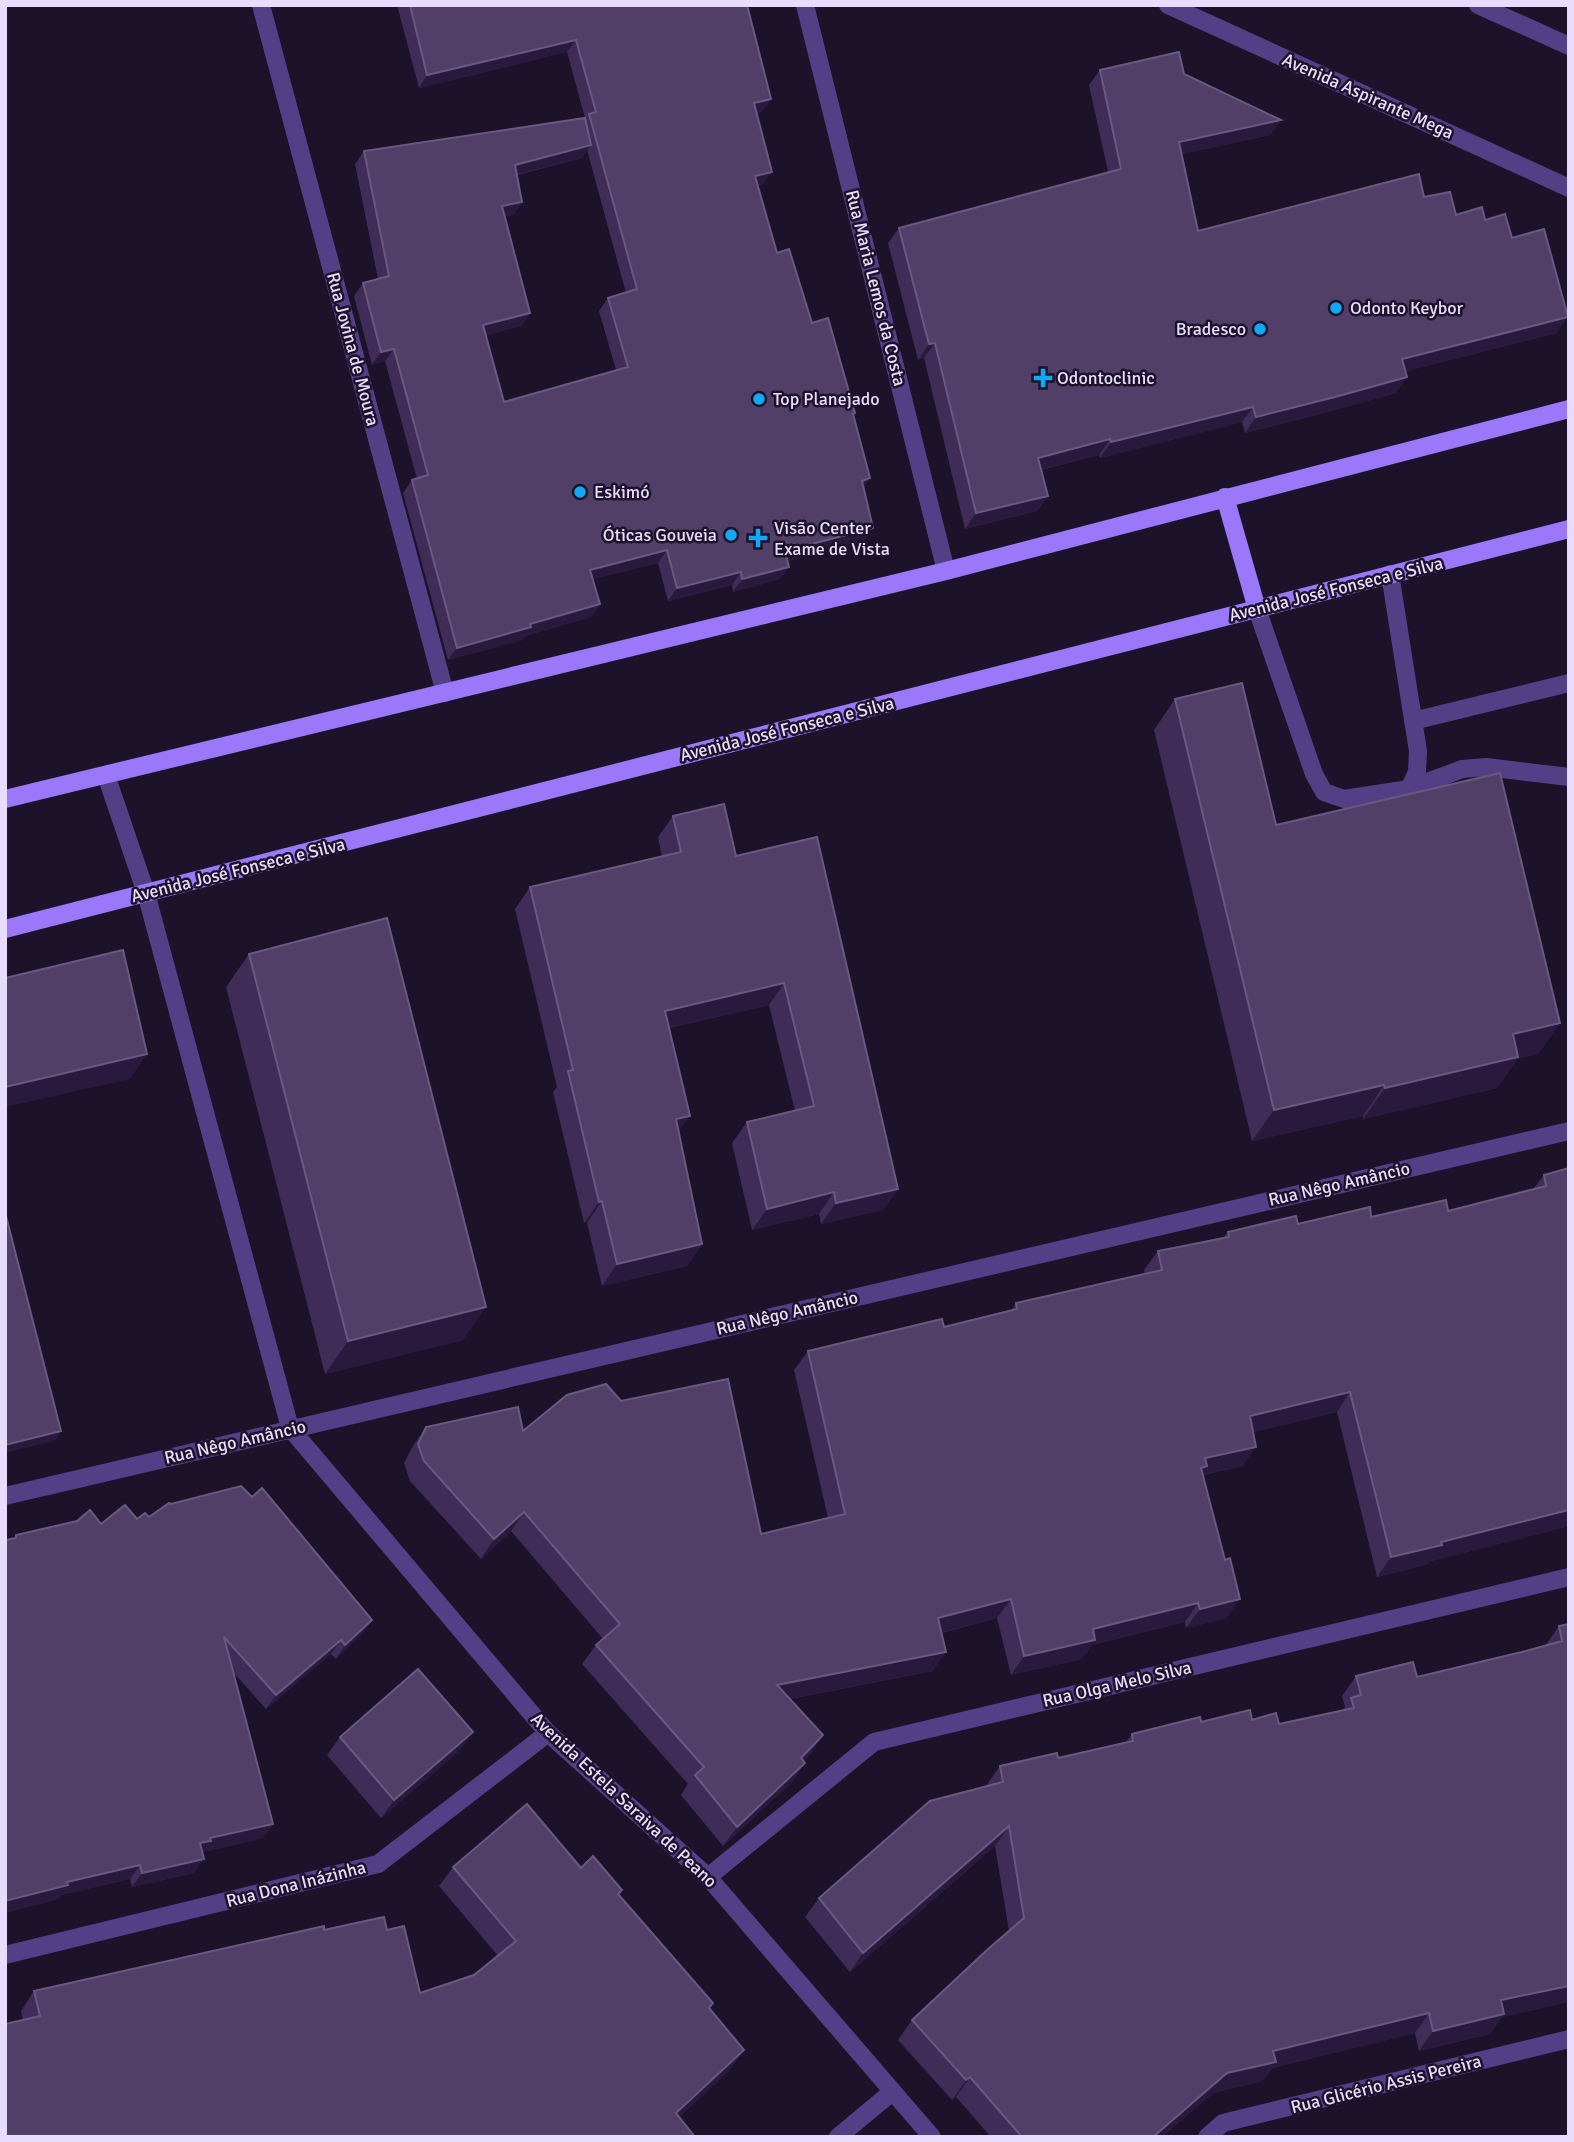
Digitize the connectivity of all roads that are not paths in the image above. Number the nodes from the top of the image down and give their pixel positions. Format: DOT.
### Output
graph roads {
  1 [pos="261,5"];
  2 [pos="805,5"];
  3 [pos="1168,5"];
  4 [pos="1478,5"];
  5 [pos="1569,46"];
  6 [pos="1569,188"];
  7 [pos="1569,409"];
  8 [pos="1225,497"];
  9 [pos="1569,529"];
  10 [pos="946,571"];
  11 [pos="1390,574"];
  12 [pos="1257,609"];
  13 [pos="1569,684"];
  14 [pos="445,693"];
  15 [pos="1413,721"];
  16 [pos="106,775"];
  17 [pos="1569,777"];
  18 [pos="1409,789"];
  19 [pos="5,799"];
  20 [pos="146,893"];
  21 [pos="5,929"];
  22 [pos="1569,1131"];
  23 [pos="290,1428"];
  24 [pos="5,1496"];
  25 [pos="1569,1577"];
  26 [pos="548,1733"];
  27 [pos="708,1877"];
  28 [pos="5,1955"];
  29 [pos="1569,2039"];
  30 [pos="892,2092"];
  31 [pos="838,2137"];
  32 [pos="932,2137"];
  33 [pos="1207,2137"];
  1 -- 14 [label="street, Rua Jovina de Moura"];
  2 -- 10 [label="street, Rua Maria Lemos da Costa"];
  3 -- 6 [label="street, Avenida Aspirante Mega"];
  4 -- 5 [label="street"];
  7 -- 8 [label="main road"];
  8 -- 10 [label="main road"];
  8 -- 12 [label="main road"];
  9 -- 11 [label="main road, Avenida José Fonseca e Silva"];
  10 -- 14 [label="main road"];
  11 -- 12 [label="main road, Avenida José Fonseca e Silva"];
  11 -- 15 [label="street"];
  12 -- 18 [label="street"];
  12 -- 20 [label="main road, Avenida José Fonseca e Silva"];
  13 -- 15 [label="street"];
  14 -- 16 [label="main road"];
  15 -- 18 [label="street"];
  16 -- 19 [label="main road"];
  16 -- 20 [label="street"];
  17 -- 18 [label="street"];
  20 -- 21 [label="main road, Avenida José Fonseca e Silva"];
  20 -- 23 [label="street"];
  22 -- 23 [label="street, Rua Nêgo Amâncio"];
  23 -- 24 [label="street, Rua Nêgo Amâncio"];
  23 -- 26 [label="street, Avenida Estela Saraiva de Peano"];
  25 -- 27 [label="street, Rua Olga Melo Silva"];
  26 -- 27 [label="street, Avenida Estela Saraiva de Peano"];
  26 -- 28 [label="street, Rua Dona Inázinha"];
  27 -- 30 [label="street, Avenida Estela Saraiva de Peano"];
  29 -- 33 [label="street, Rua Glicério Assis Pereira"];
  30 -- 31 [label="street"];
  30 -- 32 [label="street, Avenida Estela Saraiva de Peano"];
}
